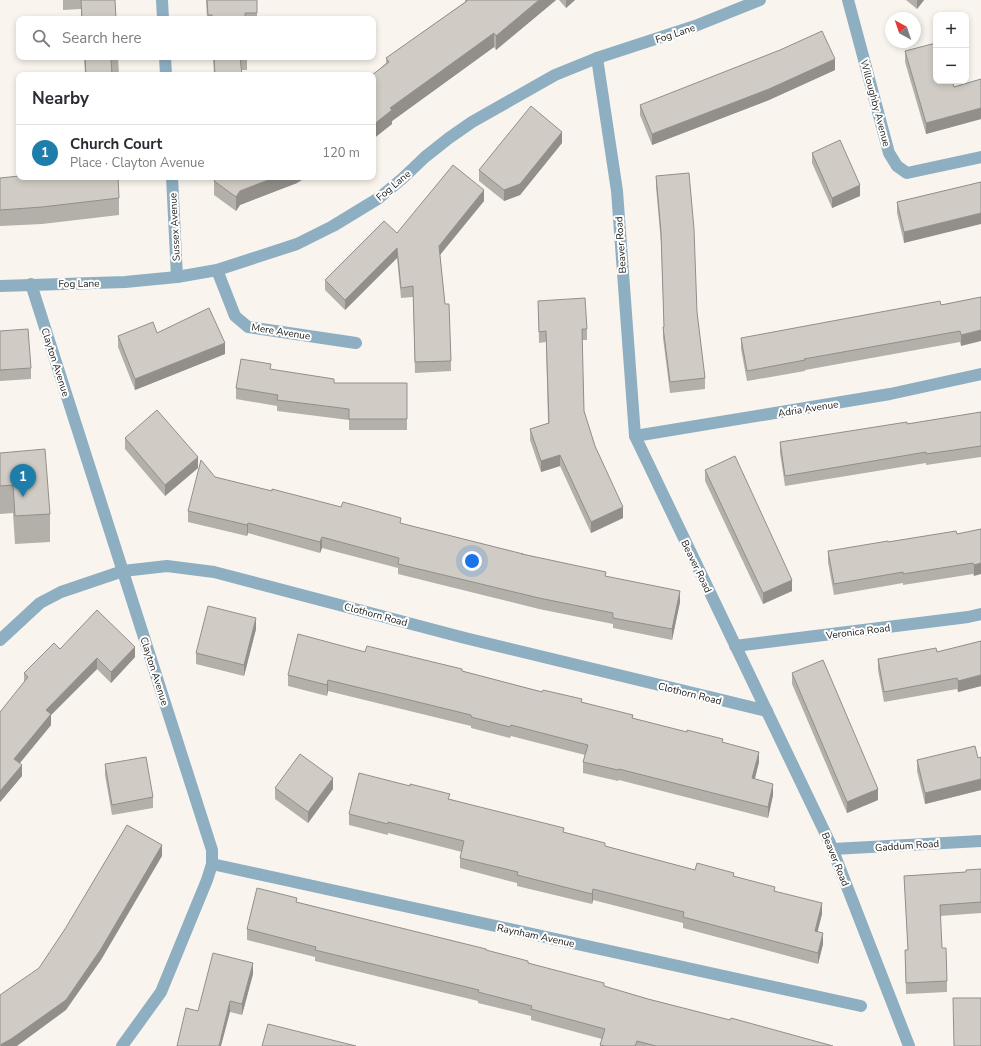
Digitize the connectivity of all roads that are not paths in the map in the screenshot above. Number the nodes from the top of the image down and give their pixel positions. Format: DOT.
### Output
graph roads {
  1 [pos="162,0"];
  2 [pos="760,0"];
  3 [pos="848,0"];
  4 [pos="163,16"];
  5 [pos="597,58"];
  6 [pos="165,60"];
  7 [pos="166,72"];
  8 [pos="981,157"];
  9 [pos="172,180"];
  10 [pos="217,270"];
  11 [pos="177,277"];
  12 [pos="31,284"];
  13 [pos="0,286"];
  14 [pos="356,342"];
  15 [pos="981,374"];
  16 [pos="635,436"];
  17 [pos="123,571"];
  18 [pos="981,614"];
  19 [pos="0,640"];
  20 [pos="735,646"];
  21 [pos="767,712"];
  22 [pos="981,840"];
  23 [pos="833,850"];
  24 [pos="212,864"];
  25 [pos="861,1006"];
  26 [pos="122,1046"];
  27 [pos="909,1046"];
  1 -- 4 [label="street"];
  2 -- 5 [label="street, Fog Lane"];
  3 -- 8 [label="street, Willoughby Avenue"];
  5 -- 10 [label="street, Fog Lane"];
  5 -- 16 [label="street, Beaver Road"];
  6 -- 7 [label="street"];
  9 -- 11 [label="street, Sussex Avenue"];
  10 -- 11 [label="street, Fog Lane"];
  10 -- 14 [label="street, Mere Avenue"];
  11 -- 12 [label="street, Fog Lane"];
  12 -- 13 [label="street, Fog Lane"];
  12 -- 17 [label="street, Clayton Avenue"];
  15 -- 16 [label="street, Adria Avenue"];
  16 -- 20 [label="street, Beaver Road"];
  17 -- 19 [label="street, Clothorn Road"];
  17 -- 21 [label="street, Clothorn Road"];
  17 -- 24 [label="street, Clayton Avenue"];
  18 -- 20 [label="street, Veronica Road"];
  20 -- 21 [label="street, Beaver Road"];
  21 -- 23 [label="street, Beaver Road"];
  22 -- 23 [label="street, Gaddum Road"];
  23 -- 27 [label="street, Beaver Road"];
  24 -- 25 [label="street, Raynham Avenue"];
  24 -- 26 [label="street, Clayton Avenue"];
}
